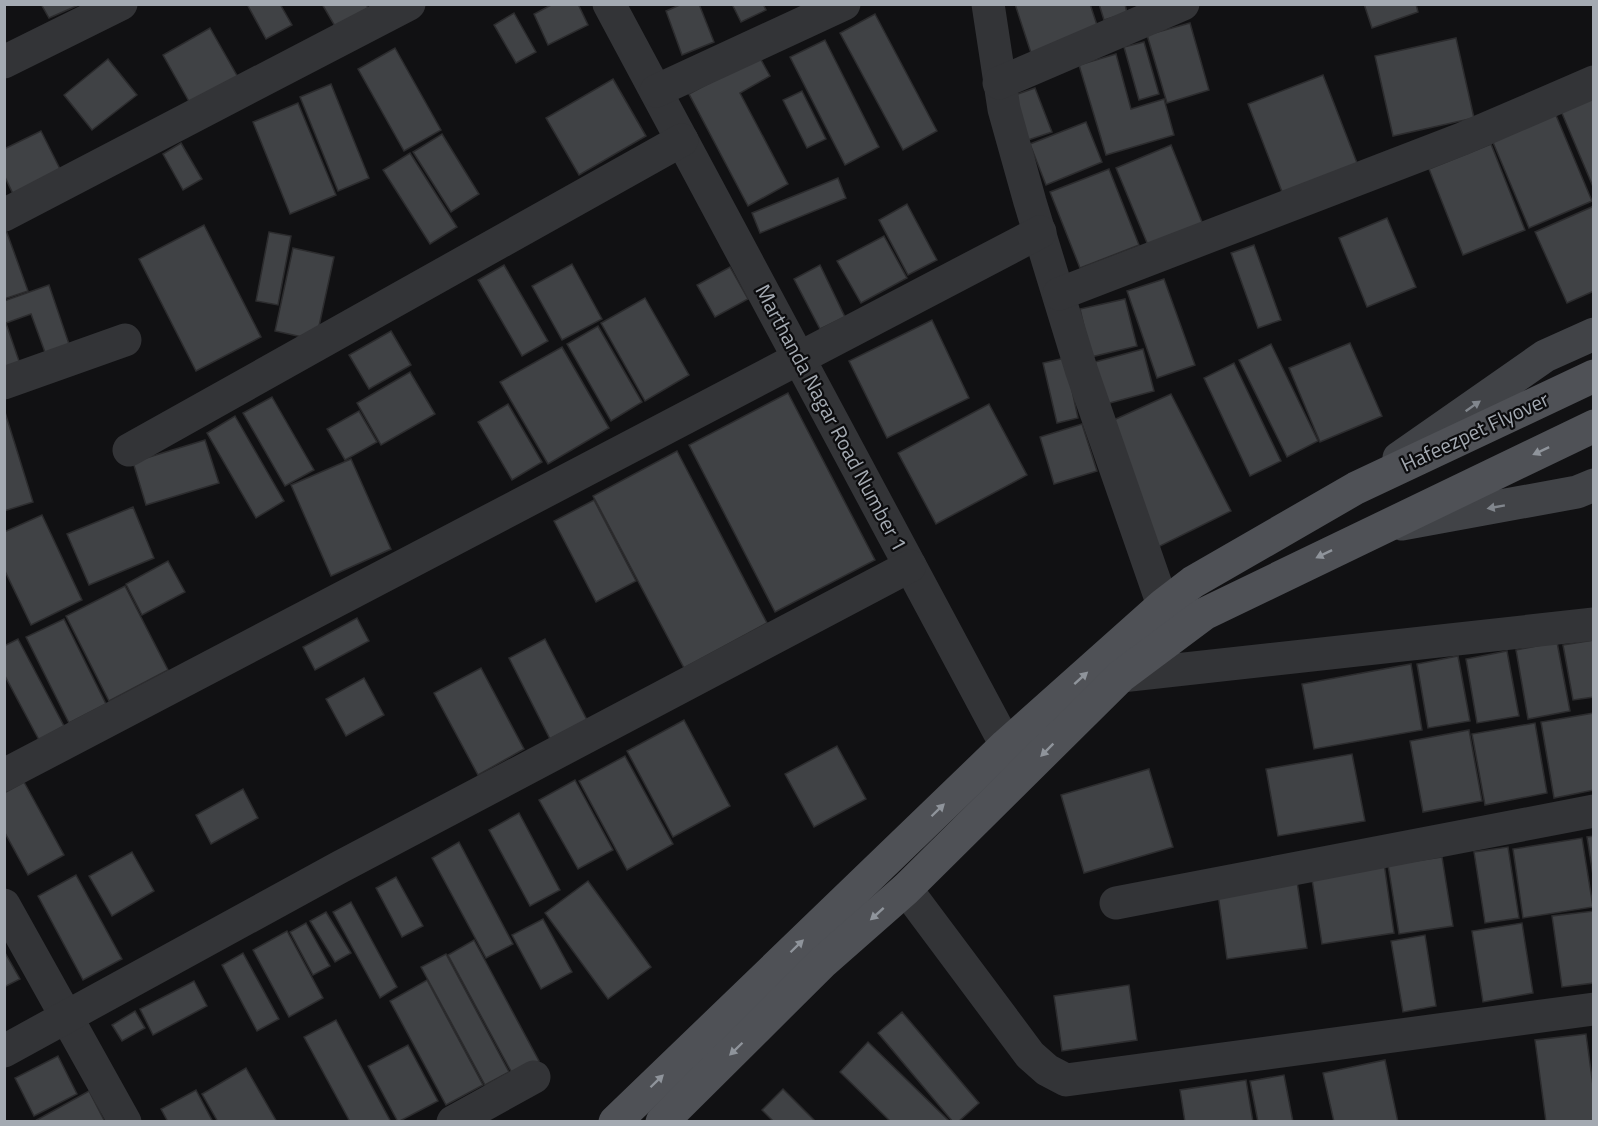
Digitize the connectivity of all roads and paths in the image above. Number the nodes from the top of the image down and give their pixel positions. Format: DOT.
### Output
graph roads {
  1 [pos="121,4"];
  2 [pos="409,4"];
  3 [pos="609,4"];
  4 [pos="844,4"];
  5 [pos="988,4"];
  6 [pos="1183,4"];
  7 [pos="4,62"];
  8 [pos="1593,82"];
  9 [pos="999,83"];
  10 [pos="656,91"];
  11 [pos="682,140"];
  12 [pos="4,215"];
  13 [pos="1040,232"];
  14 [pos="1059,294"];
  15 [pos="1593,334"];
  16 [pos="126,340"];
  17 [pos="798,357"];
  18 [pos="1593,376"];
  19 [pos="4,383"];
  20 [pos="1593,426"];
  21 [pos="129,450"];
  22 [pos="1593,485"];
  23 [pos="1356,488"];
  24 [pos="1377,528"];
  25 [pos="910,566"];
  26 [pos="1163,604"];
  27 [pos="1593,624"];
  28 [pos="1121,676"];
  29 [pos="1006,745"];
  30 [pos="4,775"];
  31 [pos="1593,811"];
  32 [pos="906,889"];
  33 [pos="1116,903"];
  34 [pos="4,905"];
  35 [pos="1593,1009"];
  36 [pos="69,1017"];
  37 [pos="4,1051"];
  38 [pos="534,1077"];
  39 [pos="125,1122"];
  40 [pos="453,1122"];
  41 [pos="615,1122"];
  42 [pos="662,1122"];
  1 -- 7 [label="street"];
  2 -- 12 [label="street"];
  3 -- 10 [label="street, Marthanda Nagar Road Number 1"];
  4 -- 10 [label="street"];
  5 -- 9 [label="street"];
  6 -- 9 [label="street"];
  8 -- 14 [label="street"];
  9 -- 13 [label="street"];
  10 -- 11 [label="street, Marthanda Nagar Road Number 1"];
  11 -- 17 [label="street, Marthanda Nagar Road Number 1"];
  11 -- 21 [label="street"];
  13 -- 14 [label="street"];
  13 -- 17 [label="street"];
  14 -- 26 [label="street"];
  23 -- 15 [label="street, one-way"];
  16 -- 19 [label="street"];
  17 -- 25 [label="street, Marthanda Nagar Road Number 1"];
  17 -- 30 [label="street"];
  18 -- 23 [label="main road, Hafeezpet Flyover"];
  20 -- 24 [label="main road, one-way"];
  22 -- 24 [label="street, one-way"];
  23 -- 26 [label="main road, Hafeezpet Flyover"];
  24 -- 28 [label="main road, one-way"];
  25 -- 29 [label="street, Marthanda Nagar Road Number 1"];
  25 -- 36 [label="street"];
  29 -- 26 [label="main road, Hafeezpet Flyover, one-way"];
  27 -- 28 [label="street"];
  28 -- 32 [label="main road, one-way"];
  41 -- 29 [label="main road, Hafeezpet Flyover, one-way"];
  31 -- 33 [label="street"];
  32 -- 35 [label="street"];
  32 -- 42 [label="main road, one-way"];
  34 -- 36 [label="street"];
  36 -- 37 [label="street"];
  36 -- 39 [label="street"];
  38 -- 40 [label="street"];
}
